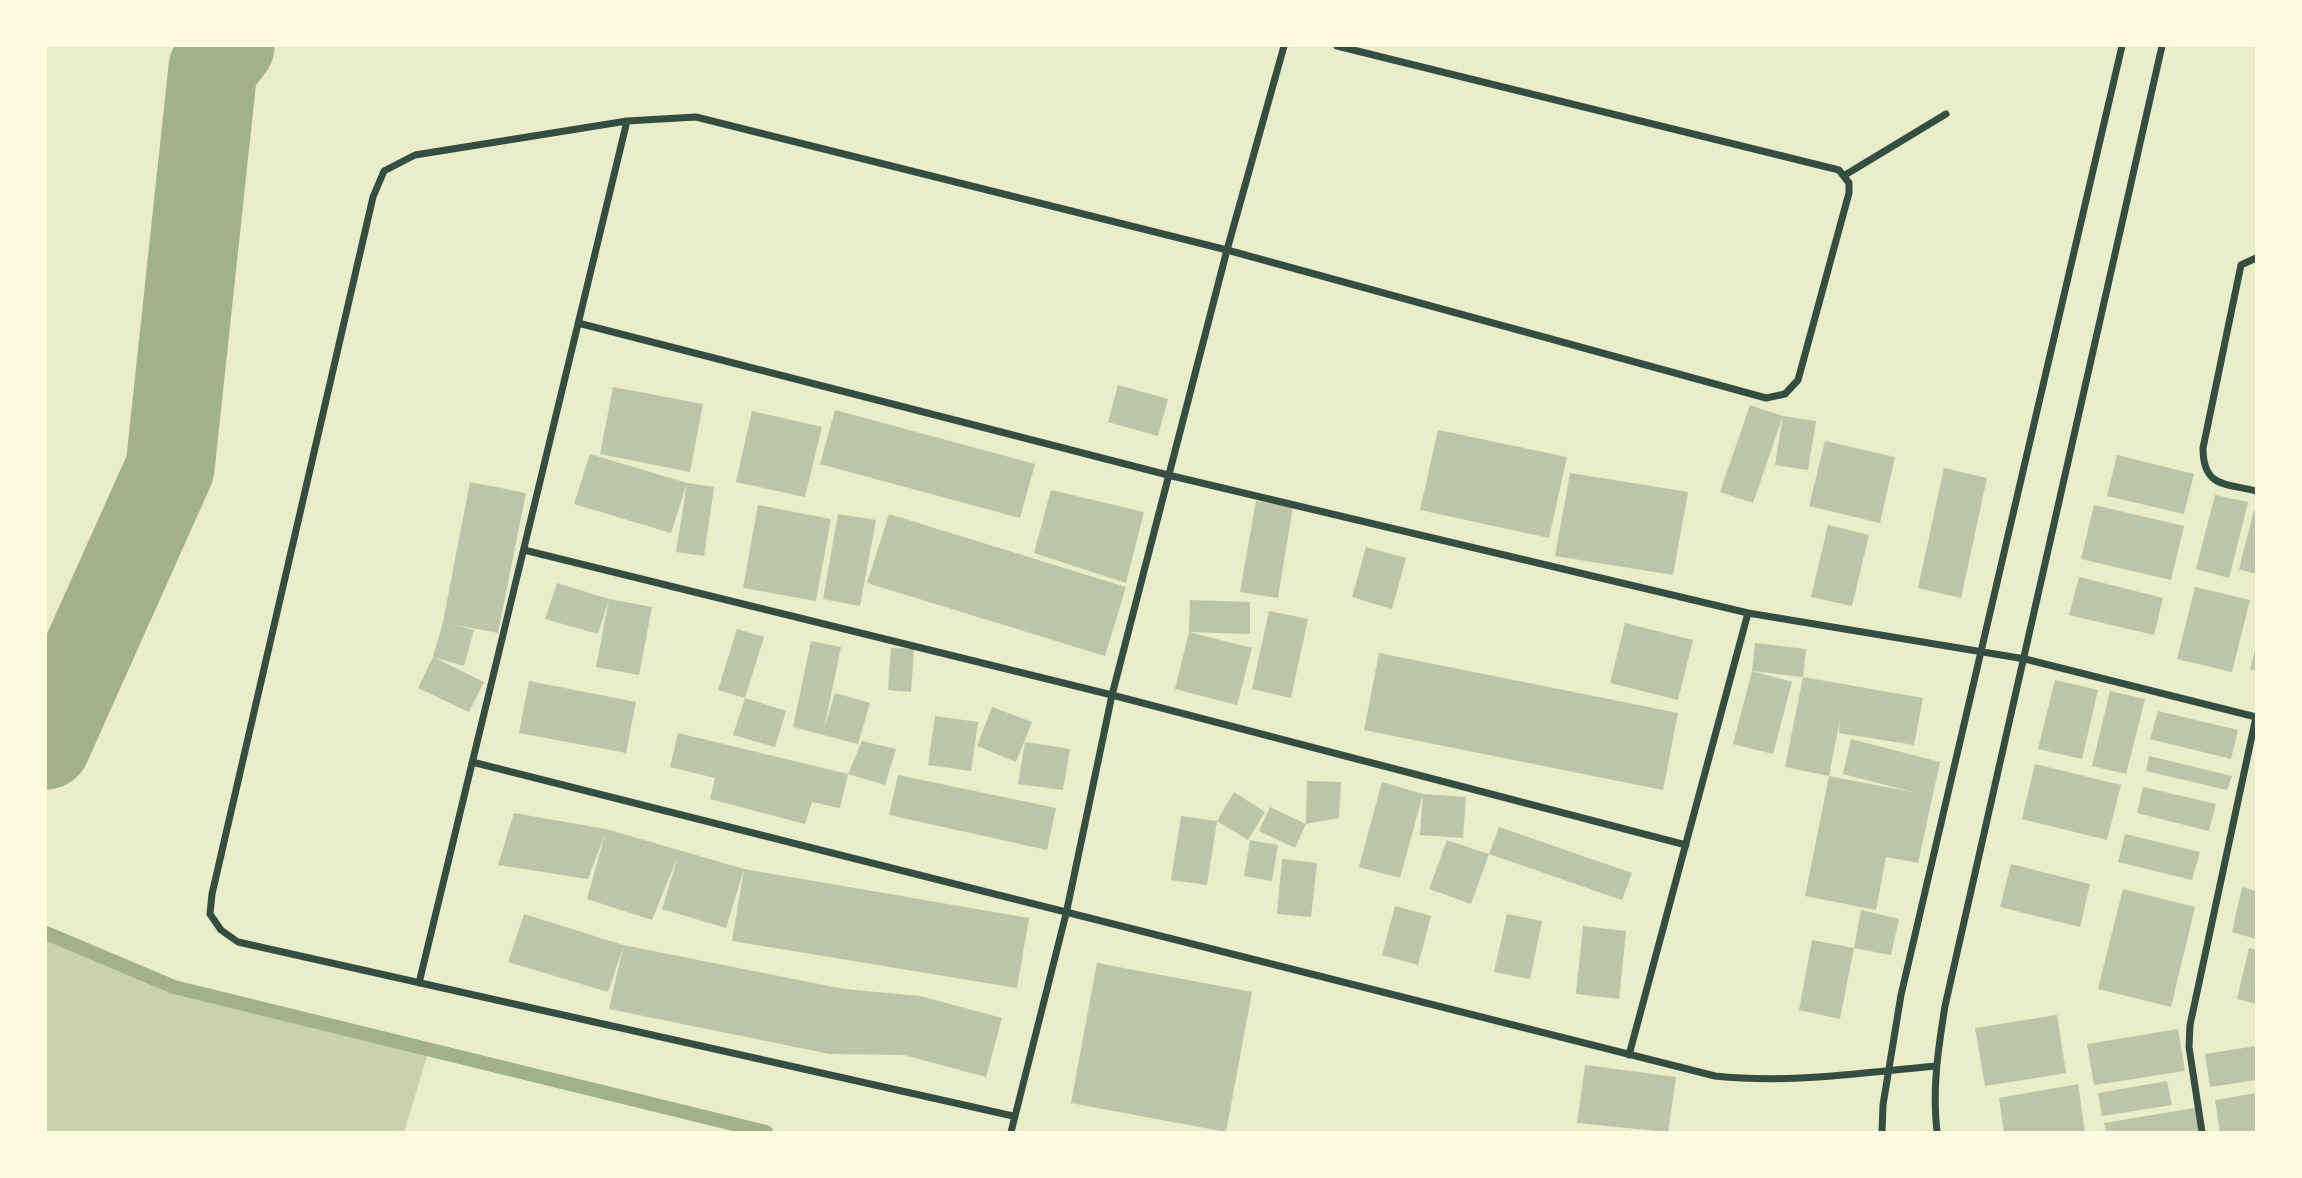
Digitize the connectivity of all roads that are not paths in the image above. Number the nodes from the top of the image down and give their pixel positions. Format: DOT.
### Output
graph roads {
  1 [pos="1284,46"];
  2 [pos="1337,46"];
  3 [pos="2122,46"];
  4 [pos="2162,46"];
  5 [pos="1946,114"];
  6 [pos="627,121"];
  7 [pos="1844,175"];
  8 [pos="1227,250"];
  9 [pos="2256,258"];
  10 [pos="578,323"];
  11 [pos="1168,475"];
  12 [pos="2256,491"];
  13 [pos="524,550"];
  14 [pos="1748,613"];
  15 [pos="1978,652"];
  16 [pos="2025,659"];
  17 [pos="1112,695"];
  18 [pos="2256,717"];
  19 [pos="472,762"];
  20 [pos="1686,845"];
  21 [pos="1066,914"];
  22 [pos="419,983"];
  23 [pos="1629,1055"];
  24 [pos="1935,1066"];
  25 [pos="1888,1070"];
  26 [pos="1013,1116"];
  27 [pos="1011,1132"];
  28 [pos="1882,1132"];
  29 [pos="1937,1132"];
  30 [pos="2202,1132"];
  1 -- 8 [label="street"];
  2 -- 7 [label="street"];
  3 -- 15 [label="street"];
  4 -- 16 [label="street"];
  5 -- 7 [label="street"];
  6 -- 8 [label="street"];
  6 -- 10 [label="street"];
  6 -- 22 [label="street"];
  7 -- 8 [label="street"];
  8 -- 11 [label="street"];
  9 -- 12 [label="street"];
  10 -- 11 [label="street"];
  10 -- 13 [label="street"];
  11 -- 14 [label="street"];
  11 -- 17 [label="street"];
  13 -- 17 [label="street"];
  13 -- 19 [label="street"];
  14 -- 15 [label="street"];
  14 -- 20 [label="street"];
  15 -- 16 [label="street"];
  15 -- 25 [label="street"];
  16 -- 18 [label="street"];
  16 -- 24 [label="street"];
  17 -- 20 [label="street"];
  17 -- 21 [label="street"];
  18 -- 30 [label="street"];
  19 -- 21 [label="street"];
  19 -- 22 [label="street"];
  20 -- 23 [label="street"];
  21 -- 23 [label="street"];
  21 -- 26 [label="street"];
  22 -- 26 [label="street"];
  23 -- 25 [label="street"];
  24 -- 25 [label="street"];
  24 -- 29 [label="street"];
  25 -- 28 [label="street"];
  26 -- 27 [label="street"];
}
